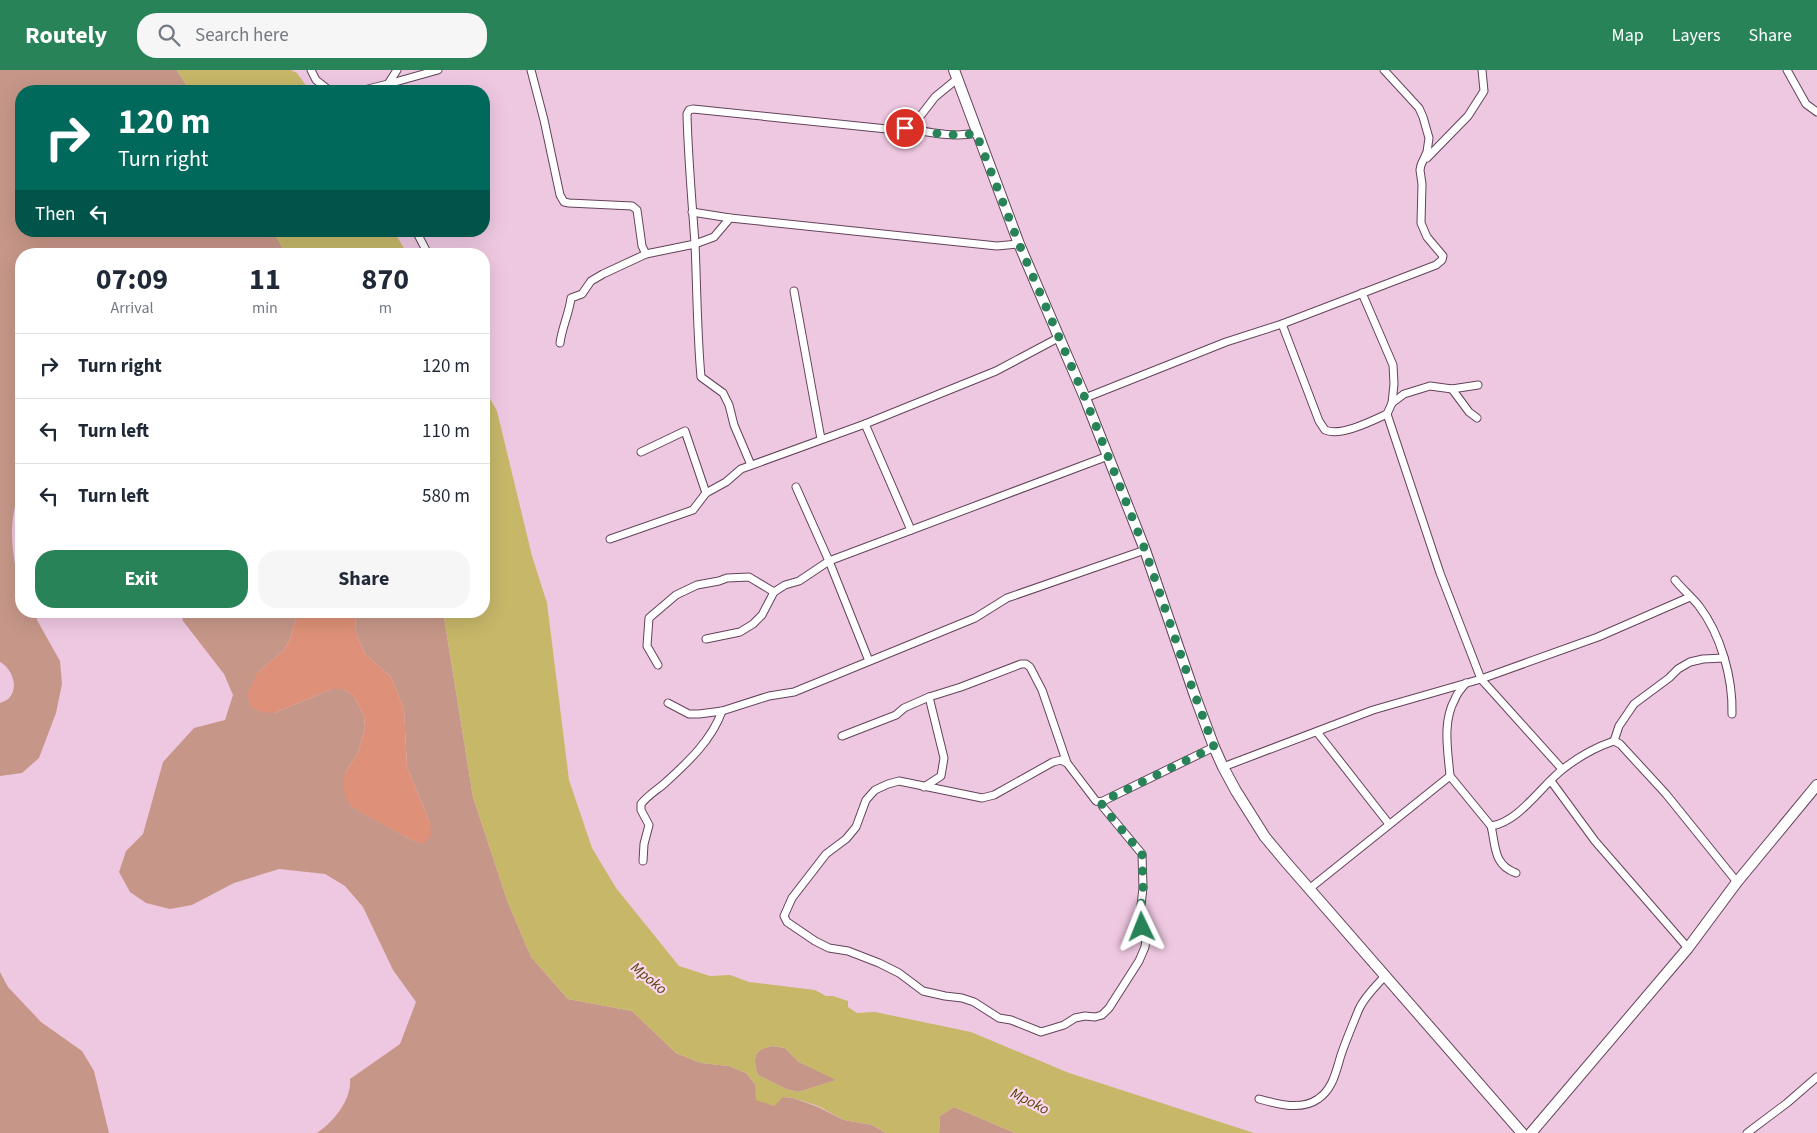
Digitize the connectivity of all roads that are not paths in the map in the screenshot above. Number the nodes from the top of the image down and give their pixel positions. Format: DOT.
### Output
graph roads {
  1 [pos="311,70"];
  2 [pos="397,70"];
  3 [pos="438,70"];
  4 [pos="531,70"];
  5 [pos="1384,70"];
  6 [pos="1482,70"];
  7 [pos="1787,70"];
  8 [pos="955,74"];
  9 [pos="388,84"];
  10 [pos="322,85"];
  11 [pos="384,85"];
  12 [pos="1817,112"];
  13 [pos="905,128"];
  14 [pos="976,133"];
  15 [pos="1420,165"];
  16 [pos="692,212"];
  17 [pos="730,218"];
  18 [pos="694,244"];
  19 [pos="1019,244"];
  20 [pos="646,254"];
  21 [pos="794,291"];
  22 [pos="1362,293"];
  23 [pos="1282,324"];
  24 [pos="1058,338"];
  25 [pos="560,343"];
  26 [pos="1478,385"];
  27 [pos="1452,389"];
  28 [pos="1085,398"];
  29 [pos="1392,403"];
  30 [pos="1387,414"];
  31 [pos="1478,418"];
  32 [pos="865,424"];
  33 [pos="821,439"];
  34 [pos="642,452"];
  35 [pos="1108,456"];
  36 [pos="751,465"];
  37 [pos="796,487"];
  38 [pos="706,493"];
  39 [pos="910,530"];
  40 [pos="610,540"];
  41 [pos="1145,550"];
  42 [pos="829,561"];
  43 [pos="1674,580"];
  44 [pos="774,592"];
  45 [pos="1690,597"];
  46 [pos="706,640"];
  47 [pos="1724,658"];
  48 [pos="870,661"];
  49 [pos="658,665"];
  50 [pos="1481,679"];
  51 [pos="1466,683"];
  52 [pos="929,698"];
  53 [pos="668,703"];
  54 [pos="722,711"];
  55 [pos="1732,714"];
  56 [pos="1316,732"];
  57 [pos="842,736"];
  58 [pos="1614,742"];
  59 [pos="1214,747"];
  60 [pos="1067,762"];
  61 [pos="1223,767"];
  62 [pos="1562,769"];
  63 [pos="1450,776"];
  64 [pos="1551,781"];
  65 [pos="1817,785"];
  66 [pos="924,787"];
  67 [pos="1101,802"];
  68 [pos="1389,824"];
  69 [pos="1491,826"];
  70 [pos="643,861"];
  71 [pos="1516,873"];
  72 [pos="1737,882"];
  73 [pos="1309,889"];
  74 [pos="1688,948"];
  75 [pos="1386,976"];
  76 [pos="1817,1077"];
  77 [pos="1259,1099"];
  78 [pos="1522,1133"];
  79 [pos="1531,1133"];
  80 [pos="1747,1133"];
  1 -- 10 [label="street"];
  2 -- 9 [label="street"];
  3 -- 9 [label="street"];
  4 -- 20 [label="street"];
  5 -- 15 [label="street"];
  6 -- 15 [label="street"];
  7 -- 12 [label="street"];
  8 -- 13 [label="street"];
  8 -- 14 [label="street"];
  9 -- 11 [label="street"];
  13 -- 14 [label="street"];
  13 -- 16 [label="street"];
  14 -- 19 [label="street"];
  15 -- 22 [label="street"];
  16 -- 17 [label="street"];
  16 -- 18 [label="street"];
  17 -- 18 [label="street"];
  17 -- 19 [label="street"];
  18 -- 20 [label="street"];
  18 -- 36 [label="street"];
  19 -- 24 [label="street"];
  20 -- 25 [label="street"];
  21 -- 33 [label="street"];
  22 -- 23 [label="street"];
  22 -- 29 [label="street"];
  23 -- 28 [label="street"];
  23 -- 30 [label="street"];
  24 -- 28 [label="street"];
  24 -- 32 [label="street"];
  26 -- 27 [label="street"];
  27 -- 29 [label="street"];
  27 -- 31 [label="street"];
  28 -- 35 [label="street"];
  29 -- 30 [label="street"];
  30 -- 50 [label="street"];
  32 -- 33 [label="street"];
  32 -- 39 [label="street"];
  33 -- 36 [label="street"];
  34 -- 38 [label="street"];
  35 -- 39 [label="street"];
  35 -- 41 [label="street"];
  36 -- 38 [label="street"];
  37 -- 42 [label="street"];
  38 -- 40 [label="street"];
  39 -- 42 [label="street"];
  41 -- 48 [label="street"];
  41 -- 59 [label="street"];
  42 -- 44 [label="street"];
  42 -- 48 [label="street"];
  43 -- 45 [label="street"];
  44 -- 46 [label="street"];
  44 -- 49 [label="street"];
  45 -- 47 [label="street"];
  45 -- 50 [label="street"];
  47 -- 55 [label="street"];
  47 -- 58 [label="street"];
  48 -- 54 [label="street"];
  50 -- 51 [label="street"];
  50 -- 62 [label="street"];
  51 -- 56 [label="street"];
  51 -- 63 [label="street"];
  52 -- 57 [label="street"];
  52 -- 60 [label="street"];
  52 -- 66 [label="street"];
  53 -- 54 [label="street"];
  54 -- 70 [label="street"];
  56 -- 61 [label="street"];
  56 -- 68 [label="street"];
  58 -- 62 [label="street"];
  58 -- 72 [label="street"];
  59 -- 61 [label="street"];
  59 -- 67 [label="street"];
  60 -- 66 [label="street"];
  60 -- 67 [label="street"];
  61 -- 73 [label="street"];
  62 -- 64 [label="street"];
  63 -- 68 [label="street"];
  63 -- 69 [label="street"];
  64 -- 69 [label="street"];
  64 -- 74 [label="street"];
  65 -- 72 [label="street"];
  66 -- 67 [label="street"];
  68 -- 73 [label="street"];
  69 -- 71 [label="street"];
  72 -- 74 [label="street"];
  73 -- 75 [label="street"];
  74 -- 79 [label="street"];
  75 -- 77 [label="street"];
  75 -- 78 [label="street"];
  76 -- 80 [label="street"];
}
